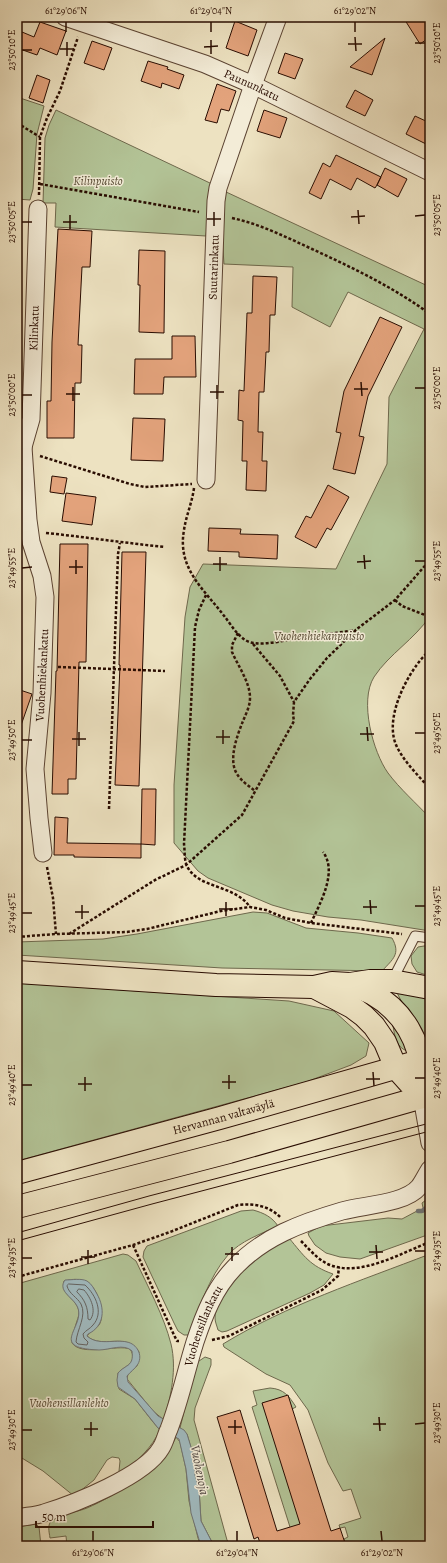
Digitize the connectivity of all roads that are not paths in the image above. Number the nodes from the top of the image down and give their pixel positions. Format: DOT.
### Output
graph roads {
  1 [pos="65,17"];
  2 [pos="278,17"];
  3 [pos="84,20"];
  4 [pos="253,85"];
  5 [pos="430,172"];
  6 [pos="38,209"];
  7 [pos="20,446"];
  8 [pos="200,482"];
  9 [pos="43,853"];
  10 [pos="430,938"];
  11 [pos="17,972"];
  12 [pos="392,981"];
  13 [pos="350,984"];
  14 [pos="314,987"];
  15 [pos="430,988"];
  16 [pos="426,1060"];
  17 [pos="396,1068"];
  18 [pos="426,1096"];
  19 [pos="430,1143"];
  20 [pos="17,1173"];
  21 [pos="428,1178"];
  22 [pos="17,1207"];
  23 [pos="17,1518"];
  1 -- 3 [label="street, Paununkatu"];
  2 -- 4 [label="street, Suutarinkatu"];
  3 -- 4 [label="street, Paununkatu"];
  4 -- 5 [label="street, Paununkatu"];
  4 -- 8 [label="street, Suutarinkatu"];
  6 -- 7 [label="street, Kilinkatu"];
  7 -- 9 [label="street, Vuohenhiekankatu"];
  10 -- 12 [label="lane"];
  11 -- 14 [label="highway"];
  12 -- 13 [label="highway"];
  12 -- 15 [label="highway"];
  13 -- 14 [label="highway"];
  13 -- 16 [label="highway"];
  14 -- 17 [label="highway"];
  16 -- 17 [label="highway, Hervannan valtaväylä"];
  16 -- 18 [label="highway"];
  17 -- 18 [label="highway"];
  17 -- 20 [label="highway, Hervannan valtaväylä"];
  18 -- 19 [label="street"];
  18 -- 22 [label="highway"];
  21 -- 23 [label="street, Vuohensillankatu"];
}
